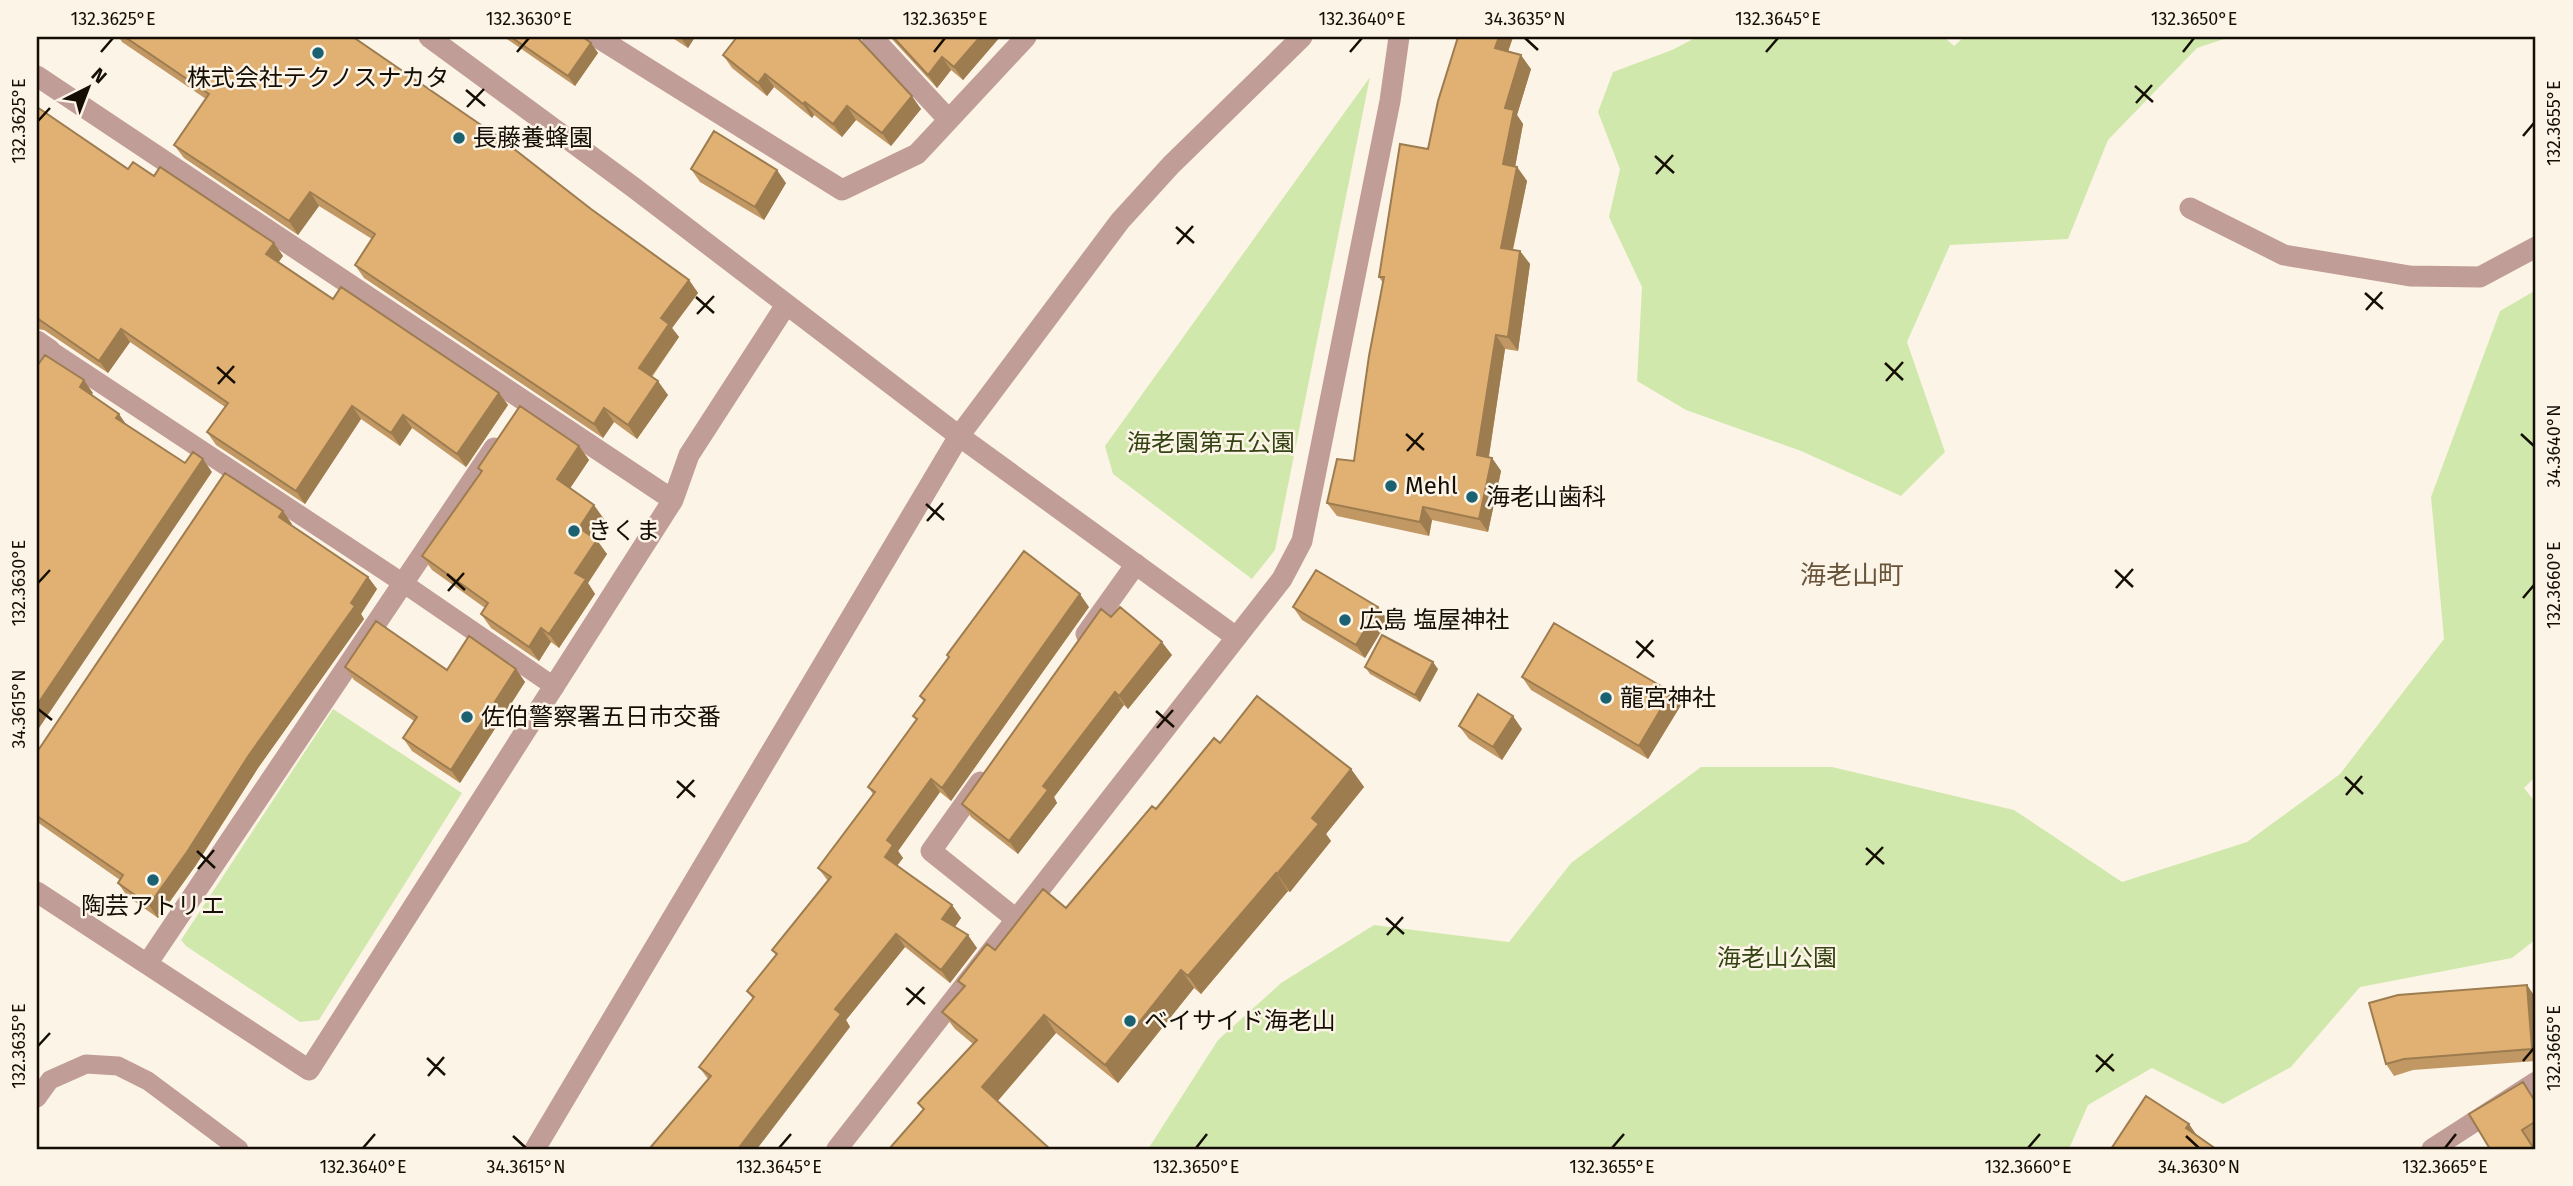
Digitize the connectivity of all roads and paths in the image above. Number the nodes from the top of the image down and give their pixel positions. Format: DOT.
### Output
graph roads {
  1 [pos="429,37"];
  2 [pos="597,37"];
  3 [pos="872,37"];
  4 [pos="1027,37"];
  5 [pos="1302,37"];
  6 [pos="1399,37"];
  7 [pos="39,82"];
  8 [pos="948,119"];
  9 [pos="2190,208"];
  10 [pos="2536,247"];
  11 [pos="786,305"];
  12 [pos="43,346"];
  13 [pos="37,370"];
  14 [pos="502,436"];
  15 [pos="959,436"];
  16 [pos="673,500"];
  17 [pos="1136,564"];
  18 [pos="403,583"];
  19 [pos="1236,637"];
  20 [pos="1074,650"];
  21 [pos="555,687"];
  22 [pos="994,762"];
  23 [pos="37,892"];
  24 [pos="1016,919"];
  25 [pos="148,964"];
  26 [pos="2536,1082"];
  27 [pos="37,1098"];
  28 [pos="239,1149"];
  29 [pos="536,1149"];
  30 [pos="837,1149"];
  31 [pos="2432,1149"];
  1 -- 11 [label="street"];
  2 -- 8 [label="street"];
  3 -- 8 [label="street"];
  4 -- 8 [label="street"];
  5 -- 15 [label="street"];
  6 -- 19 [label="street"];
  7 -- 16 [label="street"];
  9 -- 10 [label="street"];
  11 -- 15 [label="street"];
  11 -- 16 [label="street"];
  12 -- 13 [label="street"];
  12 -- 18 [label="lane"];
  14 -- 18 [label="street"];
  15 -- 17 [label="street"];
  15 -- 29 [label="street"];
  16 -- 21 [label="street"];
  17 -- 19 [label="street"];
  17 -- 20 [label="street"];
  18 -- 21 [label="lane"];
  18 -- 25 [label="street"];
  19 -- 24 [label="street"];
  21 -- 25 [label="street"];
  22 -- 24 [label="street"];
  23 -- 25 [label="street"];
  24 -- 30 [label="street"];
  26 -- 31 [label="street"];
  27 -- 28 [label="lane"];
}
